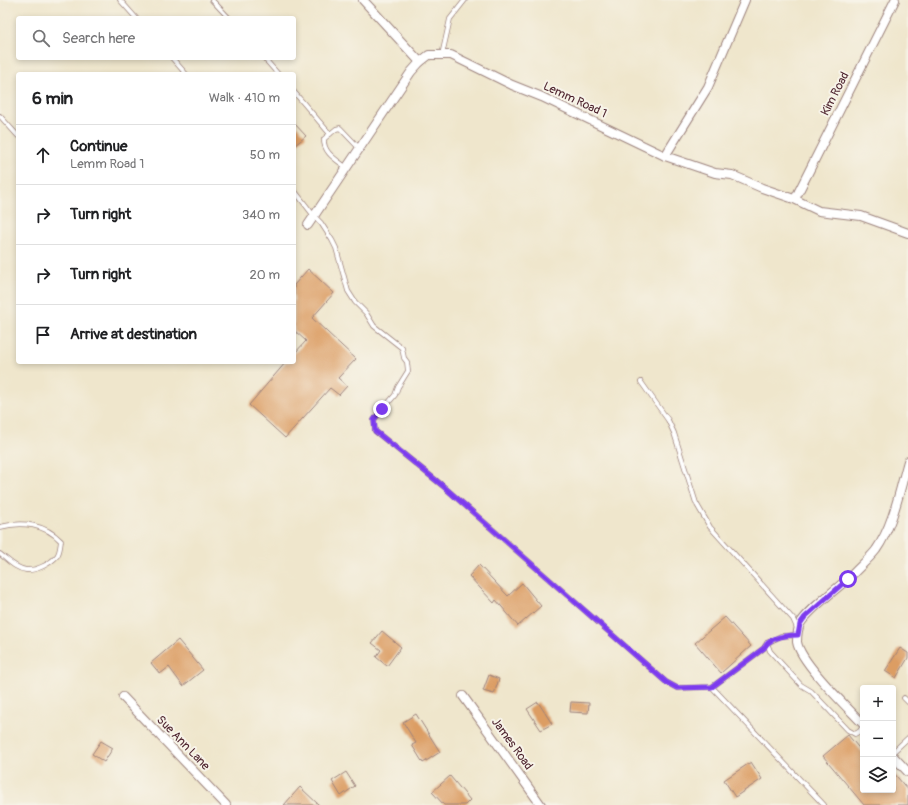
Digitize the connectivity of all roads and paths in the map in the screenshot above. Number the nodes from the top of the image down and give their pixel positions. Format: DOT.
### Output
graph roads {
  1 [pos="120,0"];
  2 [pos="212,0"];
  3 [pos="363,0"];
  4 [pos="465,0"];
  5 [pos="745,0"];
  6 [pos="895,0"];
  7 [pos="134,16"];
  8 [pos="227,16"];
  9 [pos="442,55"];
  10 [pos="174,60"];
  11 [pos="266,60"];
  12 [pos="420,62"];
  13 [pos="184,72"];
  14 [pos="276,72"];
  15 [pos="296,94"];
  16 [pos="0,116"];
  17 [pos="16,134"];
  18 [pos="330,134"];
  19 [pos="360,149"];
  20 [pos="665,156"];
  21 [pos="347,168"];
  22 [pos="296,193"];
  23 [pos="795,199"];
  24 [pos="314,216"];
  25 [pos="308,225"];
  26 [pos="908,233"];
  27 [pos="641,382"];
  28 [pos="908,461"];
  29 [pos="0,527"];
  30 [pos="0,554"];
  31 [pos="798,633"];
  32 [pos="767,643"];
  33 [pos="712,687"];
  34 [pos="463,696"];
  35 [pos="123,697"];
  36 [pos="904,698"];
  37 [pos="908,702"];
  38 [pos="860,722"];
  39 [pos="860,731"];
  40 [pos="908,738"];
  41 [pos="896,749"];
  42 [pos="894,757"];
  43 [pos="908,772"];
  44 [pos="226,805"];
  45 [pos="541,805"];
  46 [pos="824,805"];
  1 -- 7 [label="lane"];
  2 -- 8 [label="lane"];
  3 -- 12 [label="street"];
  4 -- 9 [label="lane"];
  5 -- 20 [label="street"];
  6 -- 23 [label="street, Kim Road"];
  9 -- 12 [label="street, Lemm Road 1"];
  9 -- 20 [label="street, Lemm Road 1"];
  10 -- 13 [label="lane"];
  11 -- 14 [label="lane"];
  12 -- 19 [label="street"];
  15 -- 18 [label="lane"];
  16 -- 17 [label="lane"];
  18 -- 19 [label="lane"];
  18 -- 21 [label="lane"];
  19 -- 21 [label="street"];
  20 -- 23 [label="street, Lemm Road 1"];
  21 -- 24 [label="street"];
  22 -- 24 [label="lane"];
  23 -- 26 [label="street, Lemm Road 1"];
  24 -- 25 [label="street"];
  24 -- 33 [label="lane"];
  27 -- 31 [label="lane"];
  28 -- 31 [label="street"];
  29 -- 30 [label="lane"];
  31 -- 32 [label="lane"];
  31 -- 38 [label="street"];
  32 -- 33 [label="lane"];
  32 -- 39 [label="lane"];
  33 -- 46 [label="lane"];
  34 -- 45 [label="street, James Road"];
  35 -- 44 [label="street, Sue Ann Lane"];
  36 -- 37 [label="lane"];
  40 -- 41 [label="lane"];
  42 -- 43 [label="street"];
}
